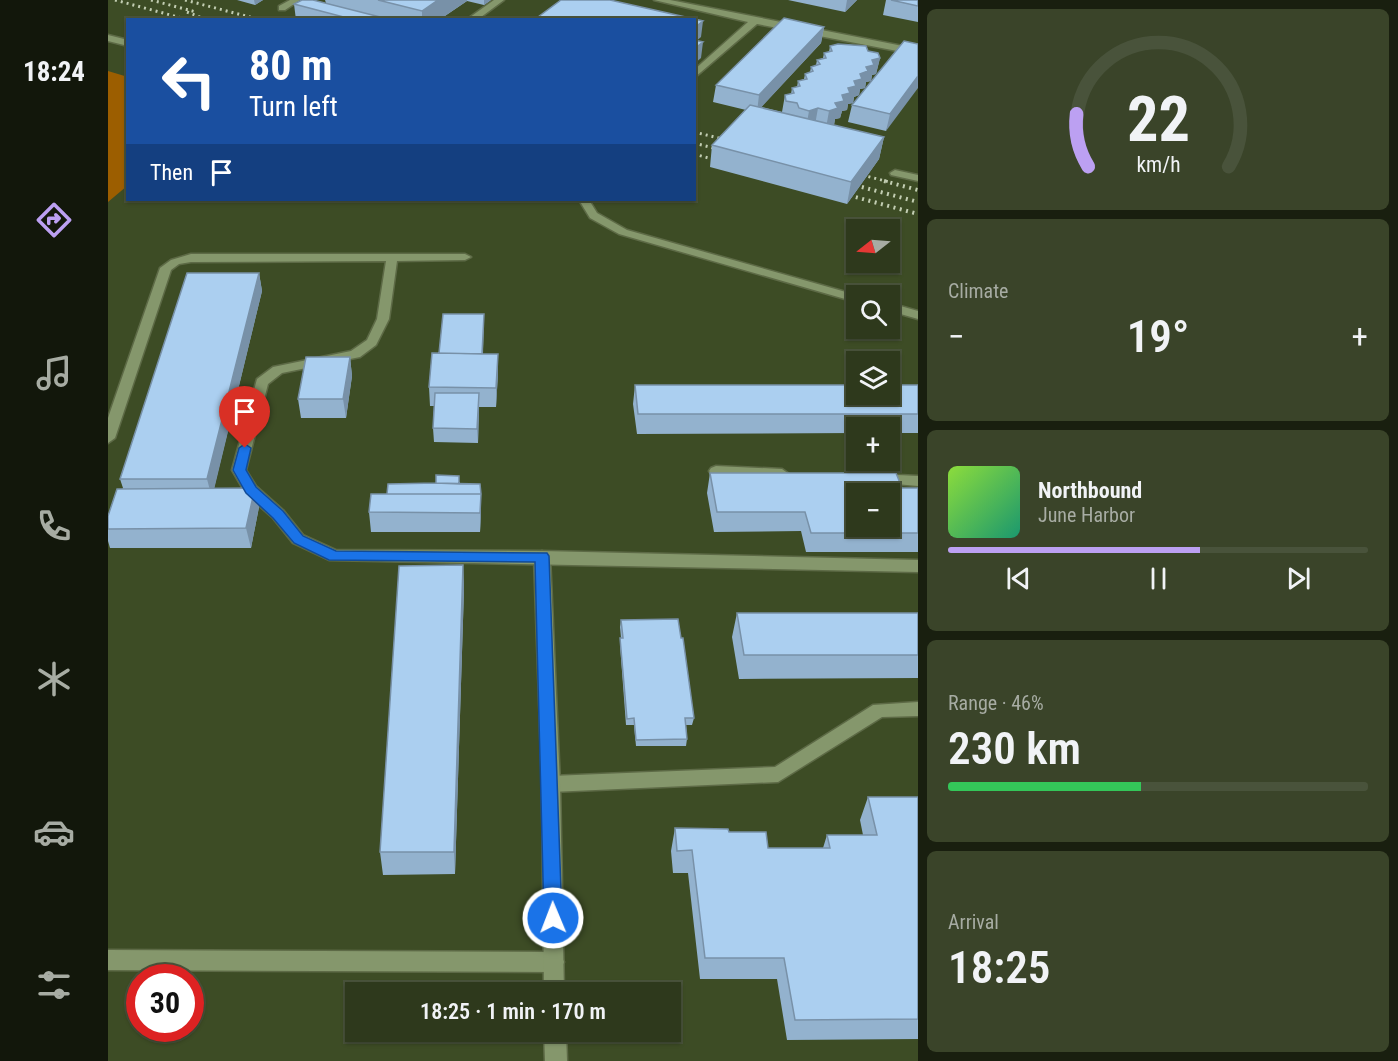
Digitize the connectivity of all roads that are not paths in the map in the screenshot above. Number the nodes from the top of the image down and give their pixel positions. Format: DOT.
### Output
graph roads {
  1 [pos="296,0"];
  2 [pos="500,0"];
  3 [pos="658,0"];
  4 [pos="282,8"];
  5 [pos="473,18"];
  6 [pos="755,21"];
  7 [pos="108,38"];
  8 [pos="126,42"];
  9 [pos="918,52"];
  10 [pos="696,73"];
  11 [pos="895,173"];
  12 [pos="918,178"];
  13 [pos="584,201"];
  14 [pos="392,257"];
  15 [pos="465,257"];
  16 [pos="846,295"];
  17 [pos="900,310"];
  18 [pos="918,315"];
  19 [pos="108,438"];
  20 [pos="716,471"];
  21 [pos="799,475"];
  22 [pos="859,478"];
  23 [pos="918,481"];
  24 [pos="542,556"];
  25 [pos="918,566"];
  26 [pos="918,709"];
  27 [pos="550,784"];
  28 [pos="108,960"];
  29 [pos="554,962"];
  30 [pos="554,982"];
  31 [pos="555,1042"];
  32 [pos="556,1061"];
  1 -- 4 [label="street"];
  2 -- 5 [label="street"];
  3 -- 6 [label="street"];
  6 -- 9 [label="street"];
  6 -- 10 [label="street"];
  7 -- 8 [label="street"];
  11 -- 12 [label="street"];
  13 -- 16 [label="street"];
  14 -- 15 [label="street"];
  14 -- 19 [label="street"];
  14 -- 24 [label="street"];
  17 -- 18 [label="street"];
  20 -- 21 [label="street"];
  22 -- 23 [label="street"];
  24 -- 25 [label="street"];
  24 -- 27 [label="street"];
  26 -- 27 [label="street"];
  27 -- 29 [label="street"];
  28 -- 29 [label="street"];
  29 -- 30 [label="street"];
  31 -- 32 [label="street"];
}
